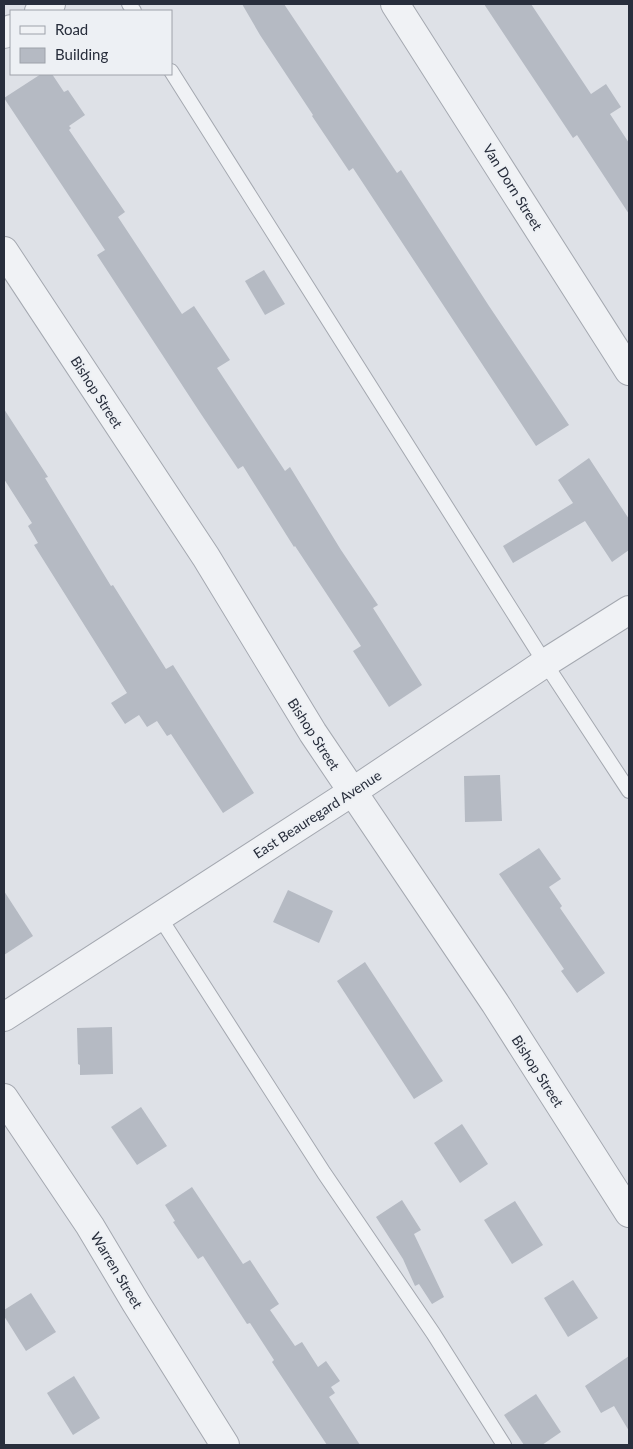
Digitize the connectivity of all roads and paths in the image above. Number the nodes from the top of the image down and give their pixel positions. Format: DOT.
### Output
graph roads {
  1 [pos="395,4"];
  2 [pos="172,73"];
  3 [pos="4,251"];
  4 [pos="629,371"];
  5 [pos="629,610"];
  6 [pos="545,662"];
  7 [pos="629,791"];
  8 [pos="352,792"];
  9 [pos="159,916"];
  10 [pos="4,1017"];
  11 [pos="4,1098"];
  12 [pos="629,1213"];
  13 [pos="225,1445"];
  14 [pos="504,1445"];
  1 -- 4 [label="street, Van Dorn Street"];
  2 -- 6 [label="lane"];
  3 -- 8 [label="street, Bishop Street"];
  5 -- 6 [label="street, East Beauregard Avenue"];
  6 -- 7 [label="lane"];
  6 -- 8 [label="street, East Beauregard Avenue"];
  8 -- 9 [label="street, East Beauregard Avenue"];
  8 -- 12 [label="street, Bishop Street"];
  9 -- 10 [label="street, East Beauregard Avenue"];
  9 -- 14 [label="lane"];
  11 -- 13 [label="street, Warren Street"];
}
